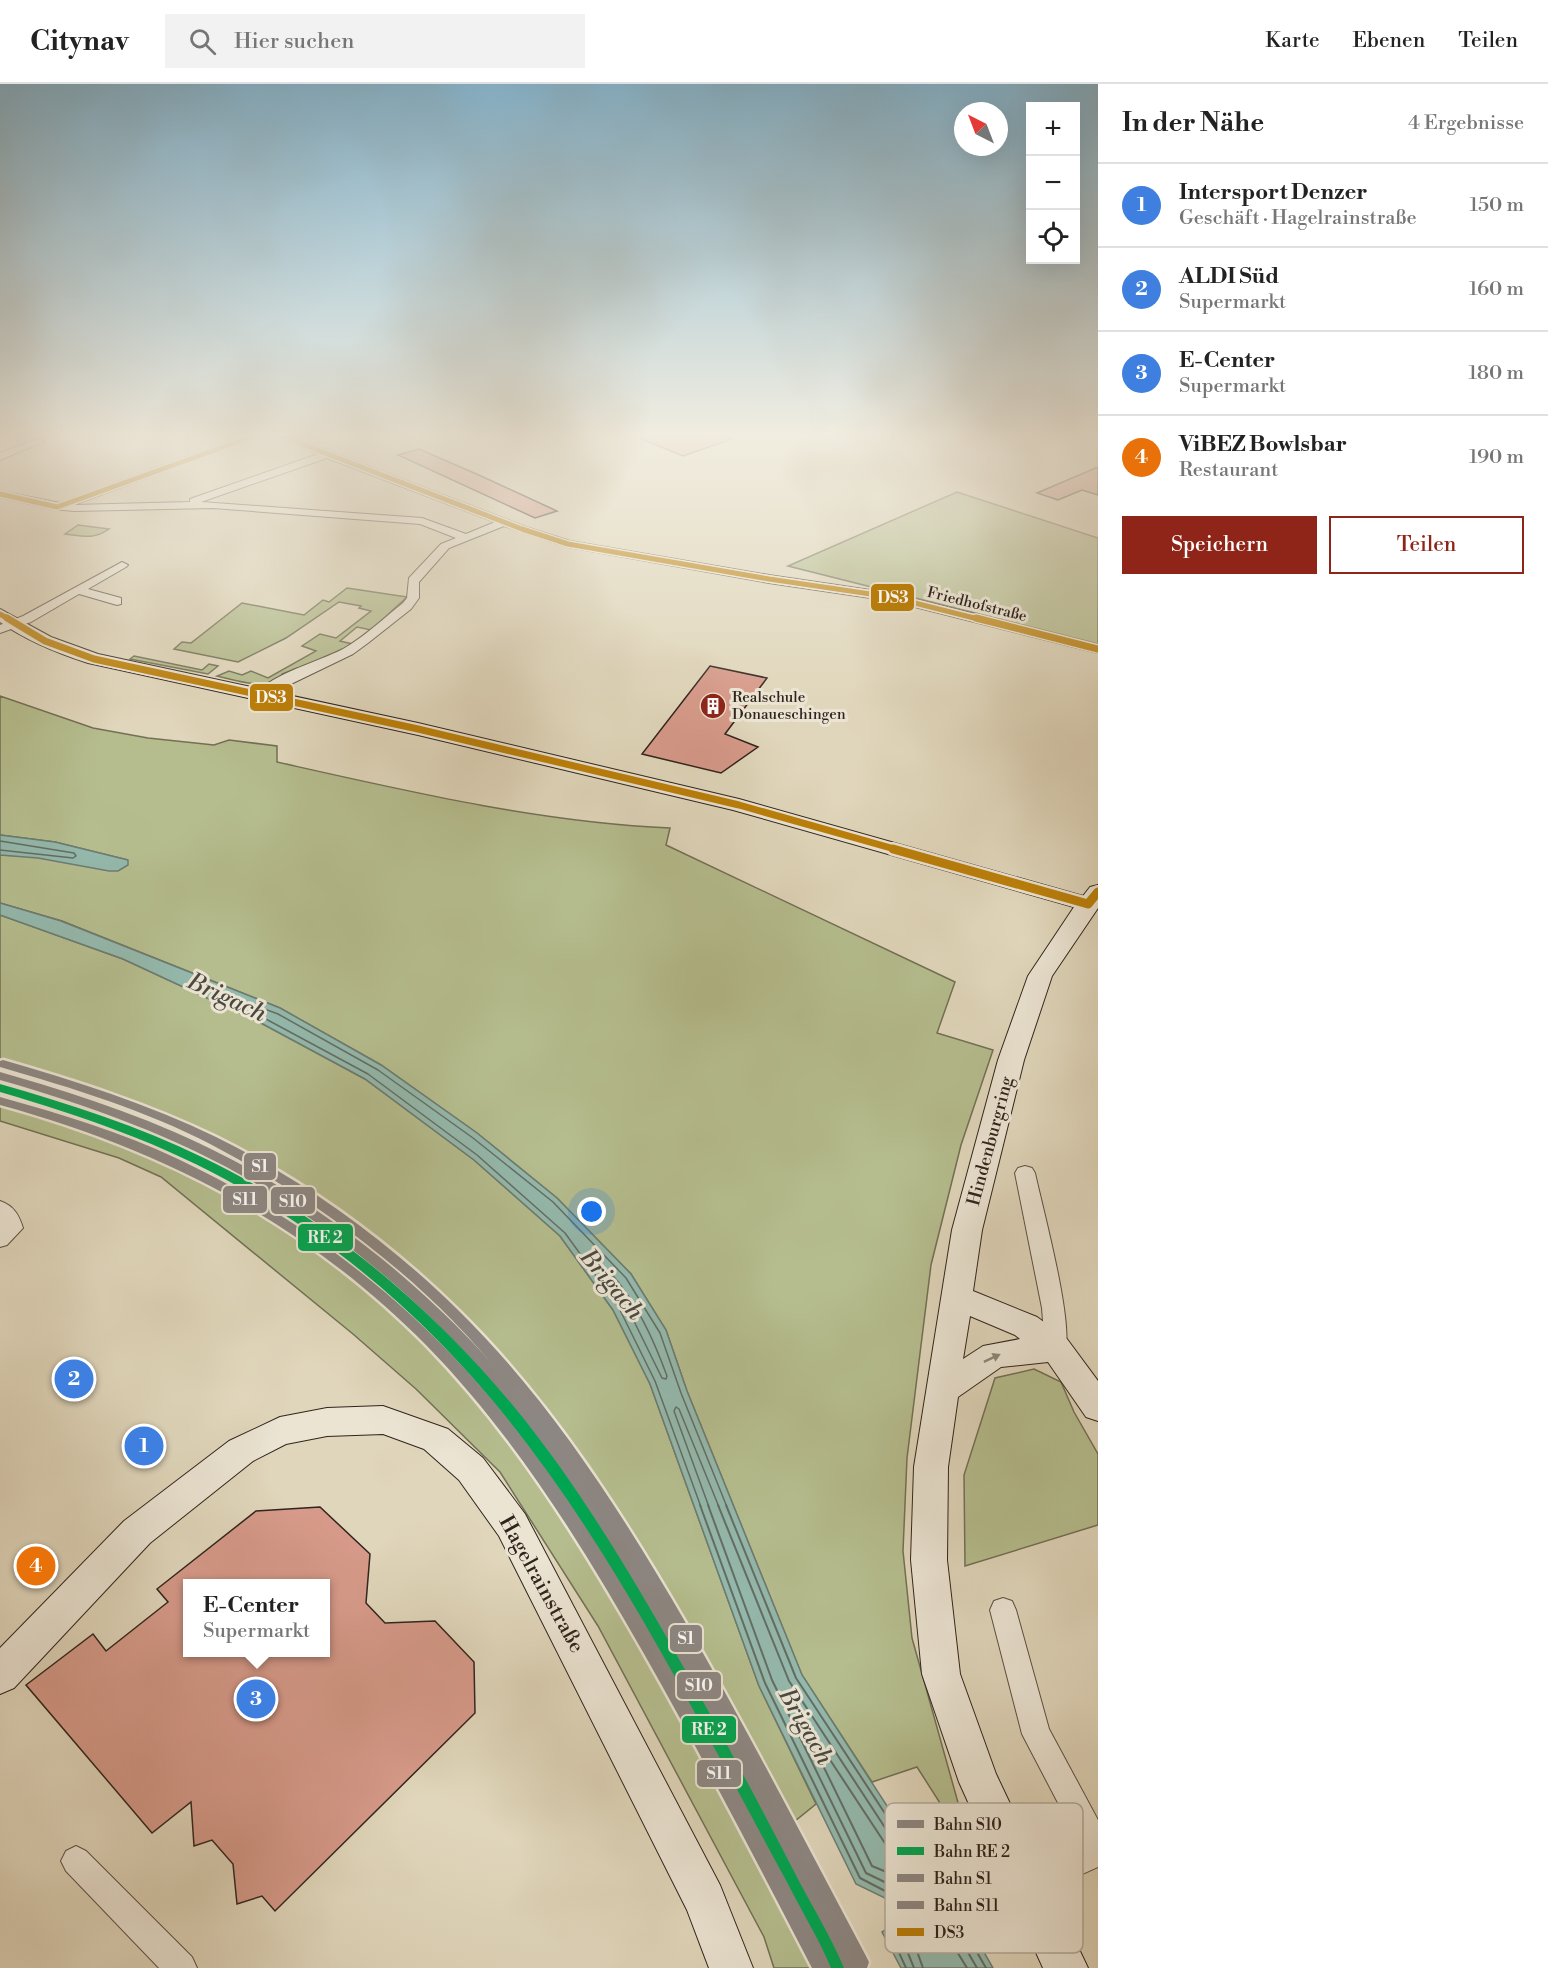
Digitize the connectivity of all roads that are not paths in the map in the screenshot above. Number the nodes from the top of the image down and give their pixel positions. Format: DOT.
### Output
graph roads {
  1 [pos="430,524"];
  2 [pos="500,524"];
  3 [pos="510,524"];
  4 [pos="464,537"];
  5 [pos="122,565"];
  6 [pos="77,590"];
  7 [pos="117,601"];
  8 [pos="5,623"];
  9 [pos="1098,649"];
  10 [pos="262,694"];
  11 [pos="1095,901"];
  12 [pos="1025,1173"];
  13 [pos="0,1209"];
  14 [pos="0,1239"];
  15 [pos="955,1297"];
  16 [pos="1056,1348"];
  17 [pos="943,1390"];
  18 [pos="1098,1407"];
  19 [pos="1003,1610"];
  20 [pos="0,1675"];
  21 [pos="988,1803"];
  22 [pos="1073,1803"];
  23 [pos="1083,1823"];
  24 [pos="1098,1851"];
  25 [pos="1083,1858"];
  26 [pos="76,1861"];
  27 [pos="1059,1953"];
  28 [pos="181,1968"];
  29 [pos="731,1968"];
  30 [pos="1066,1968"];
  1 -- 4 [label="street"];
  2 -- 4 [label="street"];
  3 -- 9 [label="street, Friedhofstraße"];
  4 -- 10 [label="street"];
  5 -- 6 [label="street"];
  6 -- 7 [label="street"];
  6 -- 8 [label="street"];
  8 -- 10 [label="main road"];
  10 -- 11 [label="main road"];
  11 -- 15 [label="main road, Hindenburgring"];
  12 -- 16 [label="street"];
  13 -- 14 [label="street"];
  15 -- 16 [label="main road"];
  15 -- 17 [label="main road, Hindenburgring"];
  17 -- 16 [label="main road, one-way"];
  16 -- 18 [label="main road"];
  17 -- 21 [label="main road, Hindenburgring"];
  19 -- 22 [label="street"];
  20 -- 29 [label="main road, Hagelrainstraße"];
  23 -- 24 [label="street"];
  24 -- 25 [label="street"];
  26 -- 28 [label="street"];
  27 -- 30 [label="main road, Hindenburgring"];
}
